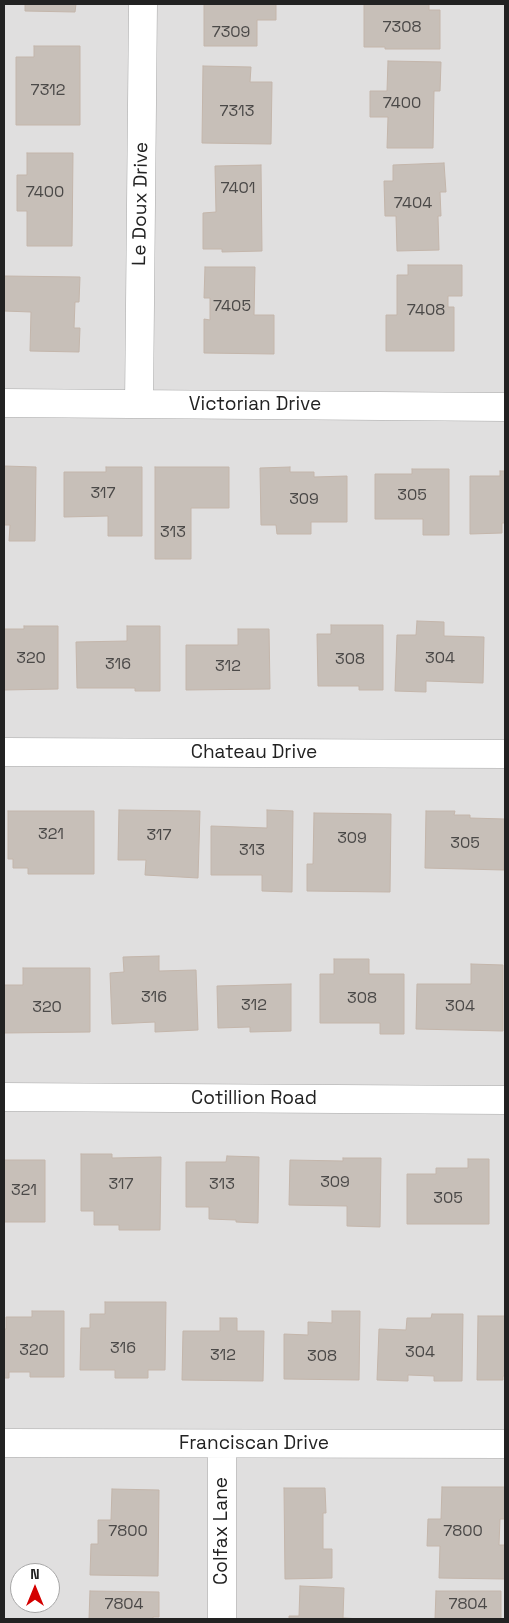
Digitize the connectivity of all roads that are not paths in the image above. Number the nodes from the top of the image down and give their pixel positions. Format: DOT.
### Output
graph roads {
  1 [pos="143,4"];
  2 [pos="4,403"];
  3 [pos="139,404"];
  4 [pos="505,407"];
  5 [pos="4,752"];
  6 [pos="505,754"];
  7 [pos="4,1098"];
  8 [pos="505,1100"];
  9 [pos="4,1443"];
  10 [pos="222,1444"];
  11 [pos="505,1444"];
  12 [pos="222,1619"];
  1 -- 3 [label="street, Le Doux Drive"];
  2 -- 3 [label="street, Victorian Drive"];
  3 -- 4 [label="street, Victorian Drive"];
  5 -- 6 [label="street, Chateau Drive"];
  7 -- 8 [label="street, Cotillion Road"];
  9 -- 10 [label="street, Franciscan Drive"];
  10 -- 11 [label="street, Franciscan Drive"];
  10 -- 12 [label="street, Colfax Lane"];
}
